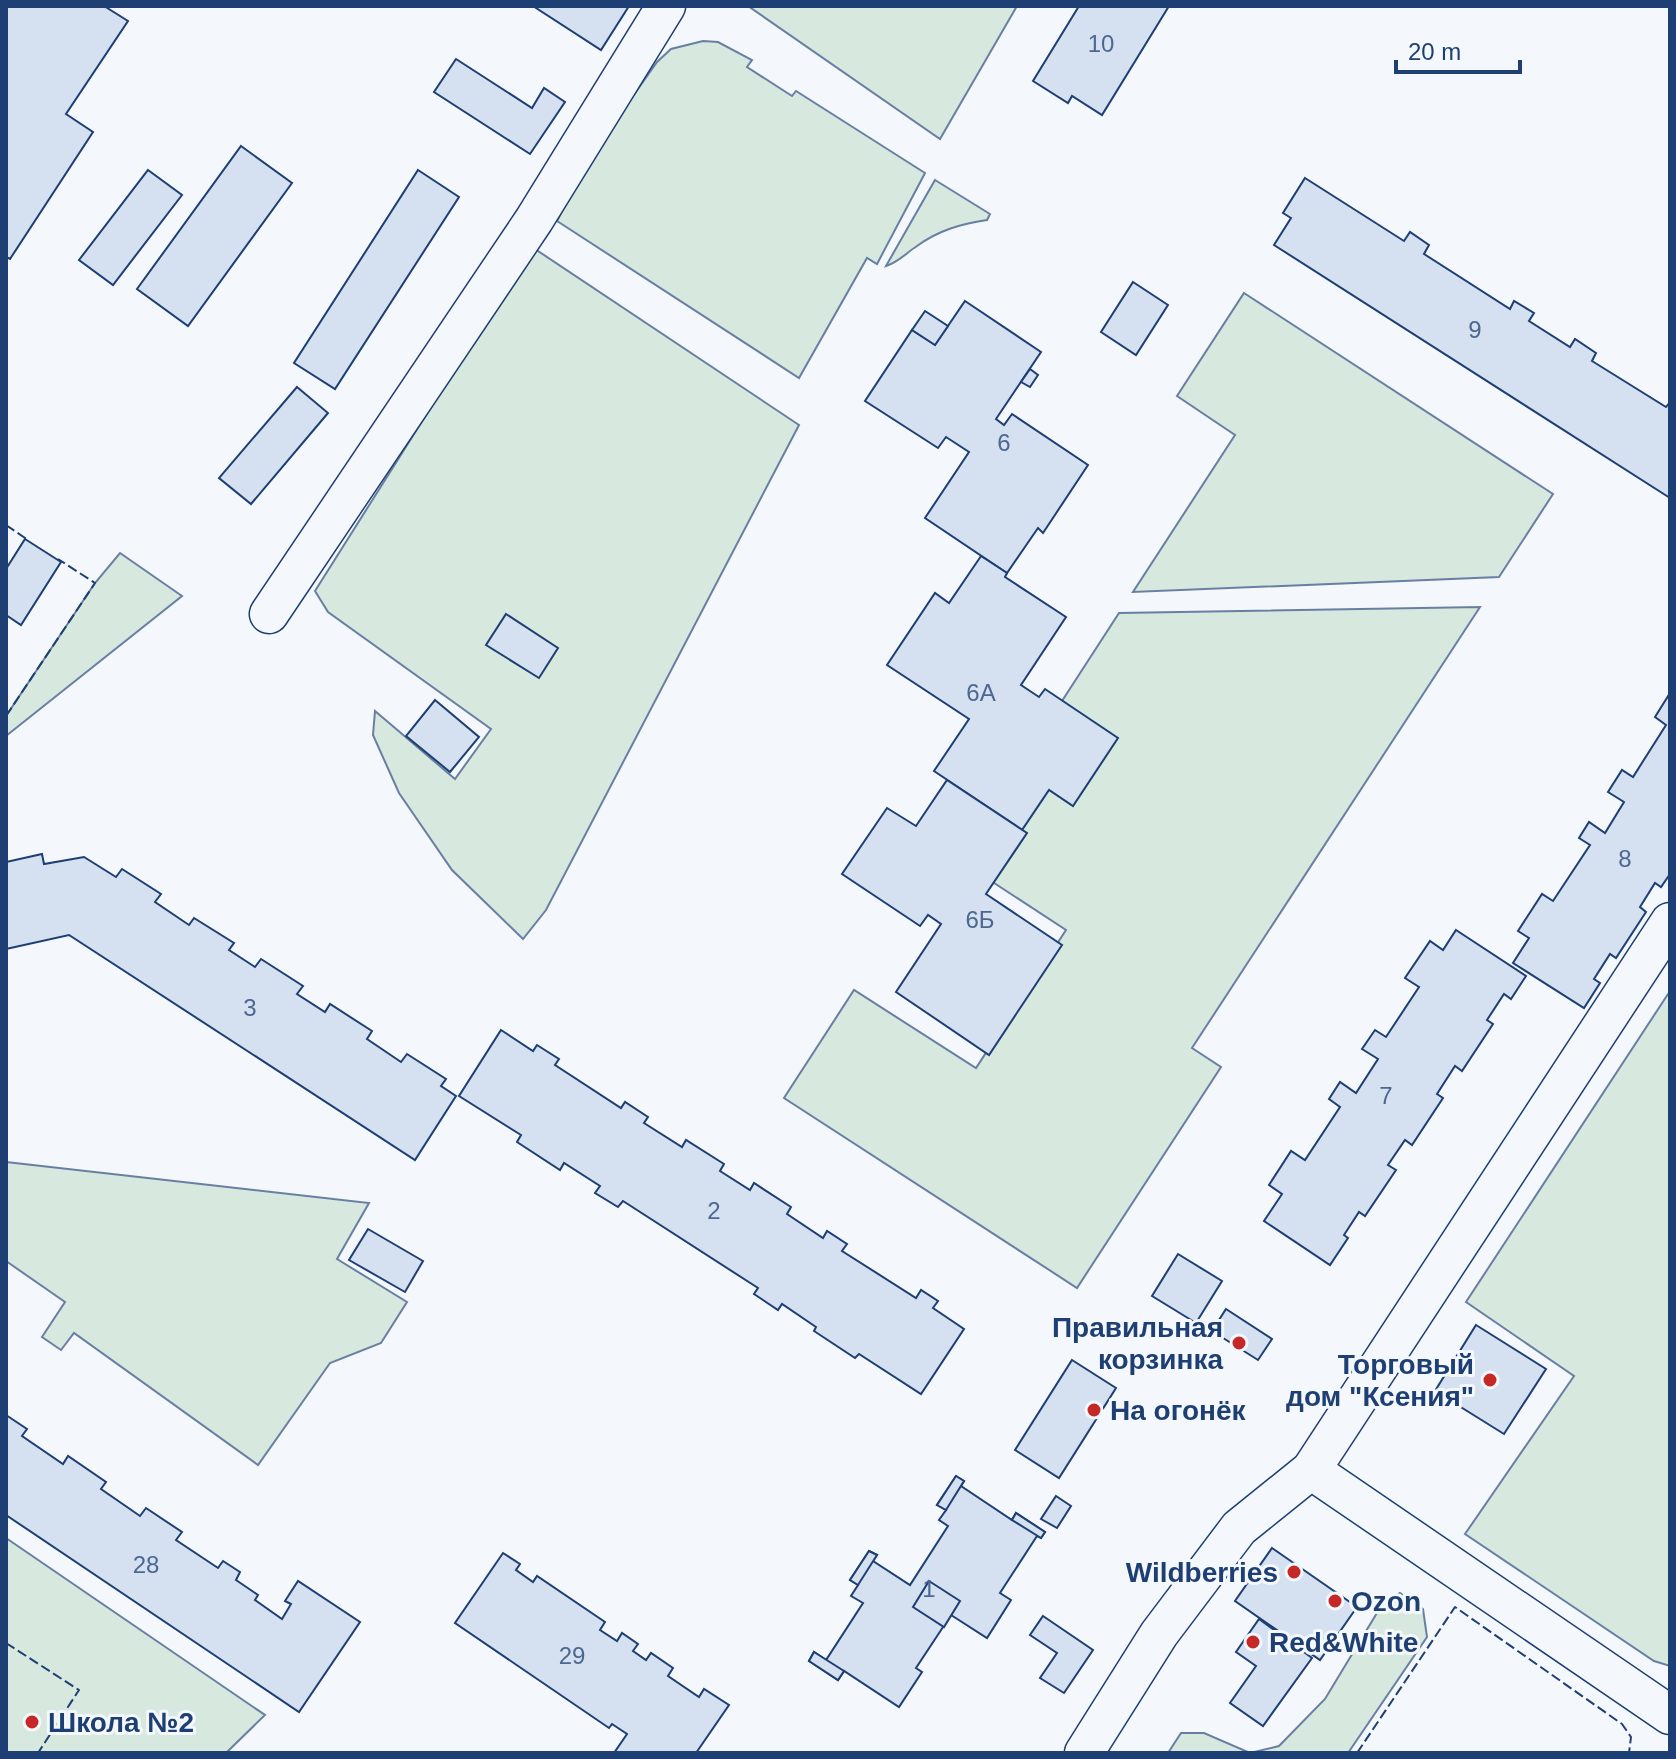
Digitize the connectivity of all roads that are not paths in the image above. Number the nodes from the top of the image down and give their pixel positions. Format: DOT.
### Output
graph roads {
  1 [pos="666,6"];
  2 [pos="269,614"];
  3 [pos="1670,922"];
  4 [pos="1311,1470"];
  5 [pos="1670,1715"];
  6 [pos="1084,1753"];
  1 -- 2 [label="street"];
  3 -- 4 [label="street"];
  4 -- 5 [label="street"];
  4 -- 6 [label="street"];
}
